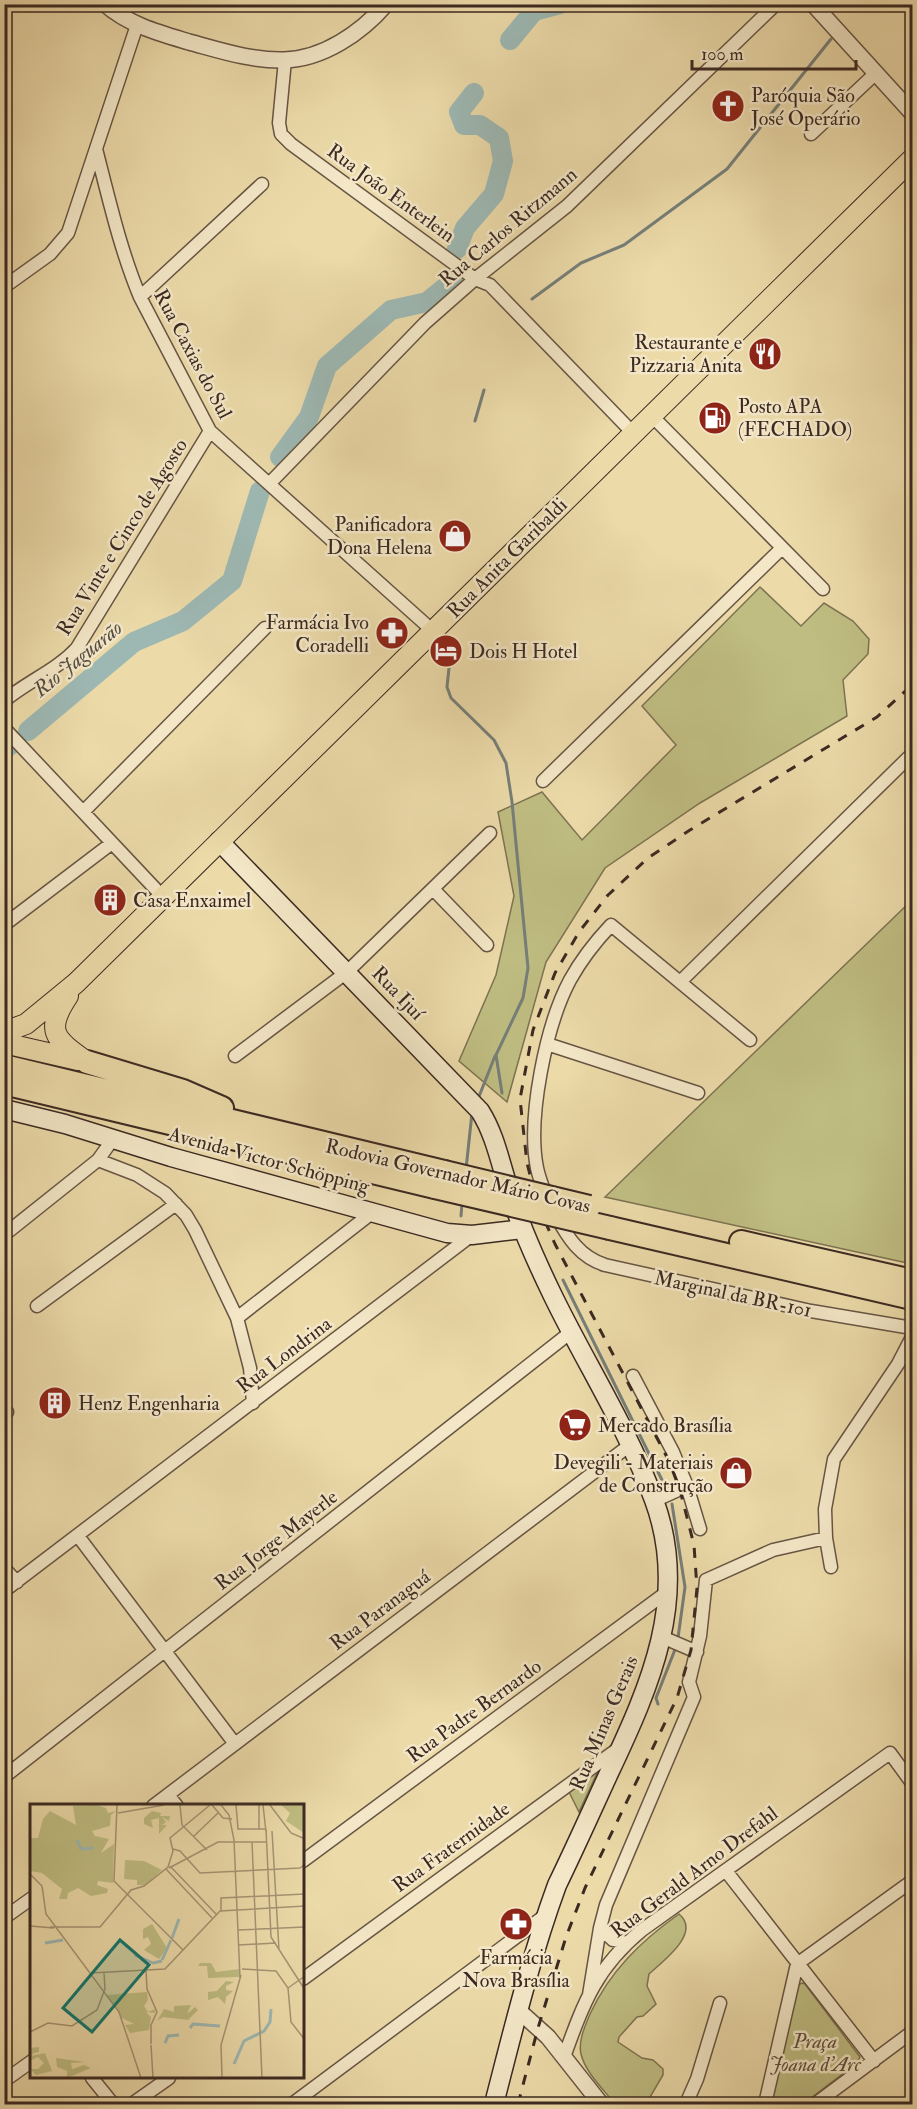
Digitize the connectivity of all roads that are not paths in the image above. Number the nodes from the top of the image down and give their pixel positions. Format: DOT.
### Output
graph roads {
  1 [pos="105,4"];
  2 [pos="387,4"];
  3 [pos="776,4"];
  4 [pos="813,4"];
  5 [pos="137,25"];
  6 [pos="285,60"];
  7 [pos="876,73"];
  8 [pos="912,113"];
  9 [pos="811,134"];
  10 [pos="96,149"];
  11 [pos="912,159"];
  12 [pos="262,184"];
  13 [pos="475,279"];
  14 [pos="4,287"];
  15 [pos="140,297"];
  16 [pos="652,416"];
  17 [pos="210,431"];
  18 [pos="634,434"];
  19 [pos="269,484"];
  20 [pos="782,549"];
  21 [pos="823,589"];
  22 [pos="266,628"];
  23 [pos="433,631"];
  24 [pos="4,701"];
  25 [pos="4,728"];
  26 [pos="912,754"];
  27 [pos="543,781"];
  28 [pos="83,812"];
  29 [pos="490,833"];
  30 [pos="219,842"];
  31 [pos="112,843"];
  32 [pos="433,889"];
  33 [pos="163,897"];
  34 [pos="4,924"];
  35 [pos="487,945"];
  36 [pos="347,972"];
  37 [pos="76,982"];
  38 [pos="680,982"];
  39 [pos="4,1032"];
  40 [pos="750,1040"];
  41 [pos="4,1043"];
  42 [pos="547,1044"];
  43 [pos="236,1056"];
  44 [pos="87,1062"];
  45 [pos="4,1066"];
  46 [pos="4,1083"];
  47 [pos="698,1093"];
  48 [pos="4,1109"];
  49 [pos="276,1132"];
  50 [pos="113,1139"];
  51 [pos="98,1160"];
  52 [pos="440,1180"];
  53 [pos="511,1197"];
  54 [pos="176,1204"];
  55 [pos="373,1212"];
  56 [pos="610,1220"];
  57 [pos="523,1229"];
  58 [pos="4,1235"];
  59 [pos="472,1235"];
  60 [pos="912,1281"];
  61 [pos="912,1298"];
  62 [pos="37,1306"];
  63 [pos="237,1318"];
  64 [pos="912,1328"];
  65 [pos="571,1332"];
  66 [pos="912,1337"];
  67 [pos="633,1376"];
  68 [pos="253,1403"];
  69 [pos="630,1445"];
  70 [pos="687,1486"];
  71 [pos="654,1501"];
  72 [pos="700,1529"];
  73 [pos="78,1536"];
  74 [pos="826,1538"];
  75 [pos="831,1567"];
  76 [pos="4,1568"];
  77 [pos="17,1582"];
  78 [pos="4,1591"];
  79 [pos="668,1592"];
  80 [pos="662,1637"];
  81 [pos="165,1652"];
  82 [pos="697,1652"];
  83 [pos="235,1744"];
  84 [pos="622,1745"];
  85 [pos="4,1776"];
  86 [pos="912,1783"];
  87 [pos="168,1795"];
  88 [pos="156,1804"];
  89 [pos="175,1804"];
  90 [pos="304,1860"];
  91 [pos="726,1871"];
  92 [pos="912,1881"];
  93 [pos="30,1899"];
  94 [pos="547,1914"];
  95 [pos="4,1918"];
  96 [pos="600,1928"];
  97 [pos="627,1943"];
  98 [pos="798,1963"];
  99 [pos="304,1978"];
  100 [pos="589,1995"];
  101 [pos="720,2003"];
  102 [pos="518,2010"];
  103 [pos="912,2032"];
  104 [pos="564,2057"];
  105 [pos="874,2061"];
  106 [pos="30,2062"];
  107 [pos="93,2079"];
  108 [pos="168,2079"];
  109 [pos="4,2081"];
  110 [pos="113,2104"];
  111 [pos="132,2104"];
  112 [pos="292,2104"];
  113 [pos="494,2104"];
  114 [pos="601,2104"];
  115 [pos="686,2104"];
  116 [pos="765,2104"];
  117 [pos="815,2104"];
  1 -- 5 [label="street"];
  2 -- 6 [label="street"];
  3 -- 13 [label="street, Rua Carlos Ritzmann"];
  4 -- 7 [label="street"];
  5 -- 6 [label="street"];
  5 -- 10 [label="street"];
  6 -- 13 [label="street, Rua João Enterlein"];
  7 -- 8 [label="street"];
  7 -- 9 [label="street"];
  10 -- 14 [label="street"];
  10 -- 15 [label="street, Rua Caxias do Sul"];
  11 -- 16 [label="main road, Rua Anita Garibaldi"];
  12 -- 15 [label="street"];
  13 -- 18 [label="street, Rua João Enterlein"];
  13 -- 19 [label="street, Rua Carlos Ritzmann"];
  15 -- 17 [label="street, Rua Caxias do Sul"];
  16 -- 18 [label="main road, Rua Anita Garibaldi"];
  16 -- 20 [label="street"];
  17 -- 19 [label="street, Rua Caxias do Sul"];
  17 -- 24 [label="street, Rua Vinte e Cinco de Agosto"];
  18 -- 23 [label="main road, Rua Anita Garibaldi"];
  19 -- 23 [label="street, Rua Caxias do Sul"];
  20 -- 21 [label="street"];
  20 -- 27 [label="street"];
  22 -- 28 [label="street"];
  23 -- 30 [label="main road, Rua Anita Garibaldi"];
  25 -- 28 [label="street"];
  26 -- 38 [label="street"];
  28 -- 31 [label="street"];
  29 -- 32 [label="street"];
  30 -- 33 [label="main road, Rua Anita Garibaldi"];
  30 -- 36 [label="main road, Rua Ijuí"];
  31 -- 33 [label="street"];
  31 -- 34 [label="street"];
  32 -- 35 [label="street"];
  32 -- 36 [label="street"];
  33 -- 37 [label="main road, Rua Anita Garibaldi"];
  36 -- 43 [label="street"];
  36 -- 53 [label="main road, Rua Ijuí"];
  37 -- 39 [label="main road, Rua Anita Garibaldi"];
  37 -- 44 [label="main road, Rua Anita Garibaldi"];
  38 -- 40 [label="street"];
  38 -- 42 [label="street, Marginal da BR-101"];
  41 -- 44 [label="main road"];
  42 -- 47 [label="street"];
  42 -- 64 [label="street, Marginal da BR-101"];
  44 -- 49 [label="highway"];
  45 -- 49 [label="highway, Rodovia Governador Mário Covas"];
  46 -- 52 [label="highway, Rodovia Governador Mário Covas"];
  48 -- 50 [label="main road, Avenida Victor Schöpping"];
  49 -- 52 [label="highway, Rodovia Governador Mário Covas"];
  50 -- 51 [label="street"];
  50 -- 55 [label="main road, Avenida Victor Schöpping"];
  51 -- 54 [label="street"];
  51 -- 58 [label="street"];
  52 -- 56 [label="highway, Rodovia Governador Mário Covas, bridge"];
  53 -- 57 [label="main road, Rua Minas Gerais"];
  54 -- 62 [label="street"];
  54 -- 63 [label="street"];
  55 -- 59 [label="main road, Avenida Victor Schöpping"];
  55 -- 63 [label="street"];
  56 -- 60 [label="highway, Rodovia Governador Mário Covas"];
  56 -- 61 [label="highway, Rodovia Governador Mário Covas"];
  57 -- 59 [label="main road, Avenida Victor Schöpping"];
  57 -- 65 [label="main road, Rua Minas Gerais"];
  59 -- 68 [label="street, Rua Londrina"];
  63 -- 68 [label="street"];
  65 -- 69 [label="main road, Rua Minas Gerais"];
  65 -- 81 [label="street, Rua Jorge Mayerle"];
  66 -- 74 [label="street"];
  67 -- 70 [label="street"];
  68 -- 73 [label="street, Rua Londrina"];
  69 -- 71 [label="main road, Rua Minas Gerais"];
  69 -- 83 [label="street, Rua Paranaguá"];
  70 -- 71 [label="street"];
  70 -- 72 [label="street"];
  71 -- 79 [label="main road, Rua Minas Gerais"];
  73 -- 77 [label="street, Rua Londrina"];
  73 -- 81 [label="street"];
  74 -- 75 [label="street"];
  74 -- 82 [label="street"];
  76 -- 77 [label="street"];
  77 -- 78 [label="street, Rua Londrina"];
  79 -- 80 [label="main road, Rua Minas Gerais"];
  79 -- 90 [label="street, Rua Padre Bernardo"];
  80 -- 82 [label="street"];
  80 -- 84 [label="main road, Rua Minas Gerais"];
  81 -- 83 [label="street"];
  81 -- 85 [label="street, Rua Jorge Mayerle"];
  82 -- 96 [label="street"];
  83 -- 87 [label="street, Rua Paranaguá"];
  84 -- 94 [label="main road, Rua Minas Gerais"];
  84 -- 99 [label="street, Rua Fraternidade"];
  86 -- 91 [label="street, Rua Gerald Arno Drefahl"];
  87 -- 88 [label="street, Rua Paranaguá"];
  87 -- 89 [label="street"];
  91 -- 97 [label="street, Rua Gerald Arno Drefahl"];
  91 -- 98 [label="street"];
  92 -- 98 [label="street"];
  93 -- 95 [label="street"];
  94 -- 102 [label="main road, Rua Minas Gerais"];
  94 -- 112 [label="street"];
  96 -- 97 [label="street"];
  96 -- 100 [label="street"];
  97 -- 100 [label="street, Rua Gerald Arno Drefahl"];
  98 -- 105 [label="street"];
  98 -- 116 [label="street"];
  100 -- 104 [label="street, Rua Gerald Arno Drefahl"];
  101 -- 115 [label="street"];
  102 -- 104 [label="street"];
  102 -- 113 [label="main road, Rua Minas Gerais"];
  103 -- 105 [label="street"];
  104 -- 114 [label="street"];
  105 -- 117 [label="street"];
  106 -- 109 [label="street"];
  107 -- 110 [label="street"];
  108 -- 111 [label="street"];
}
